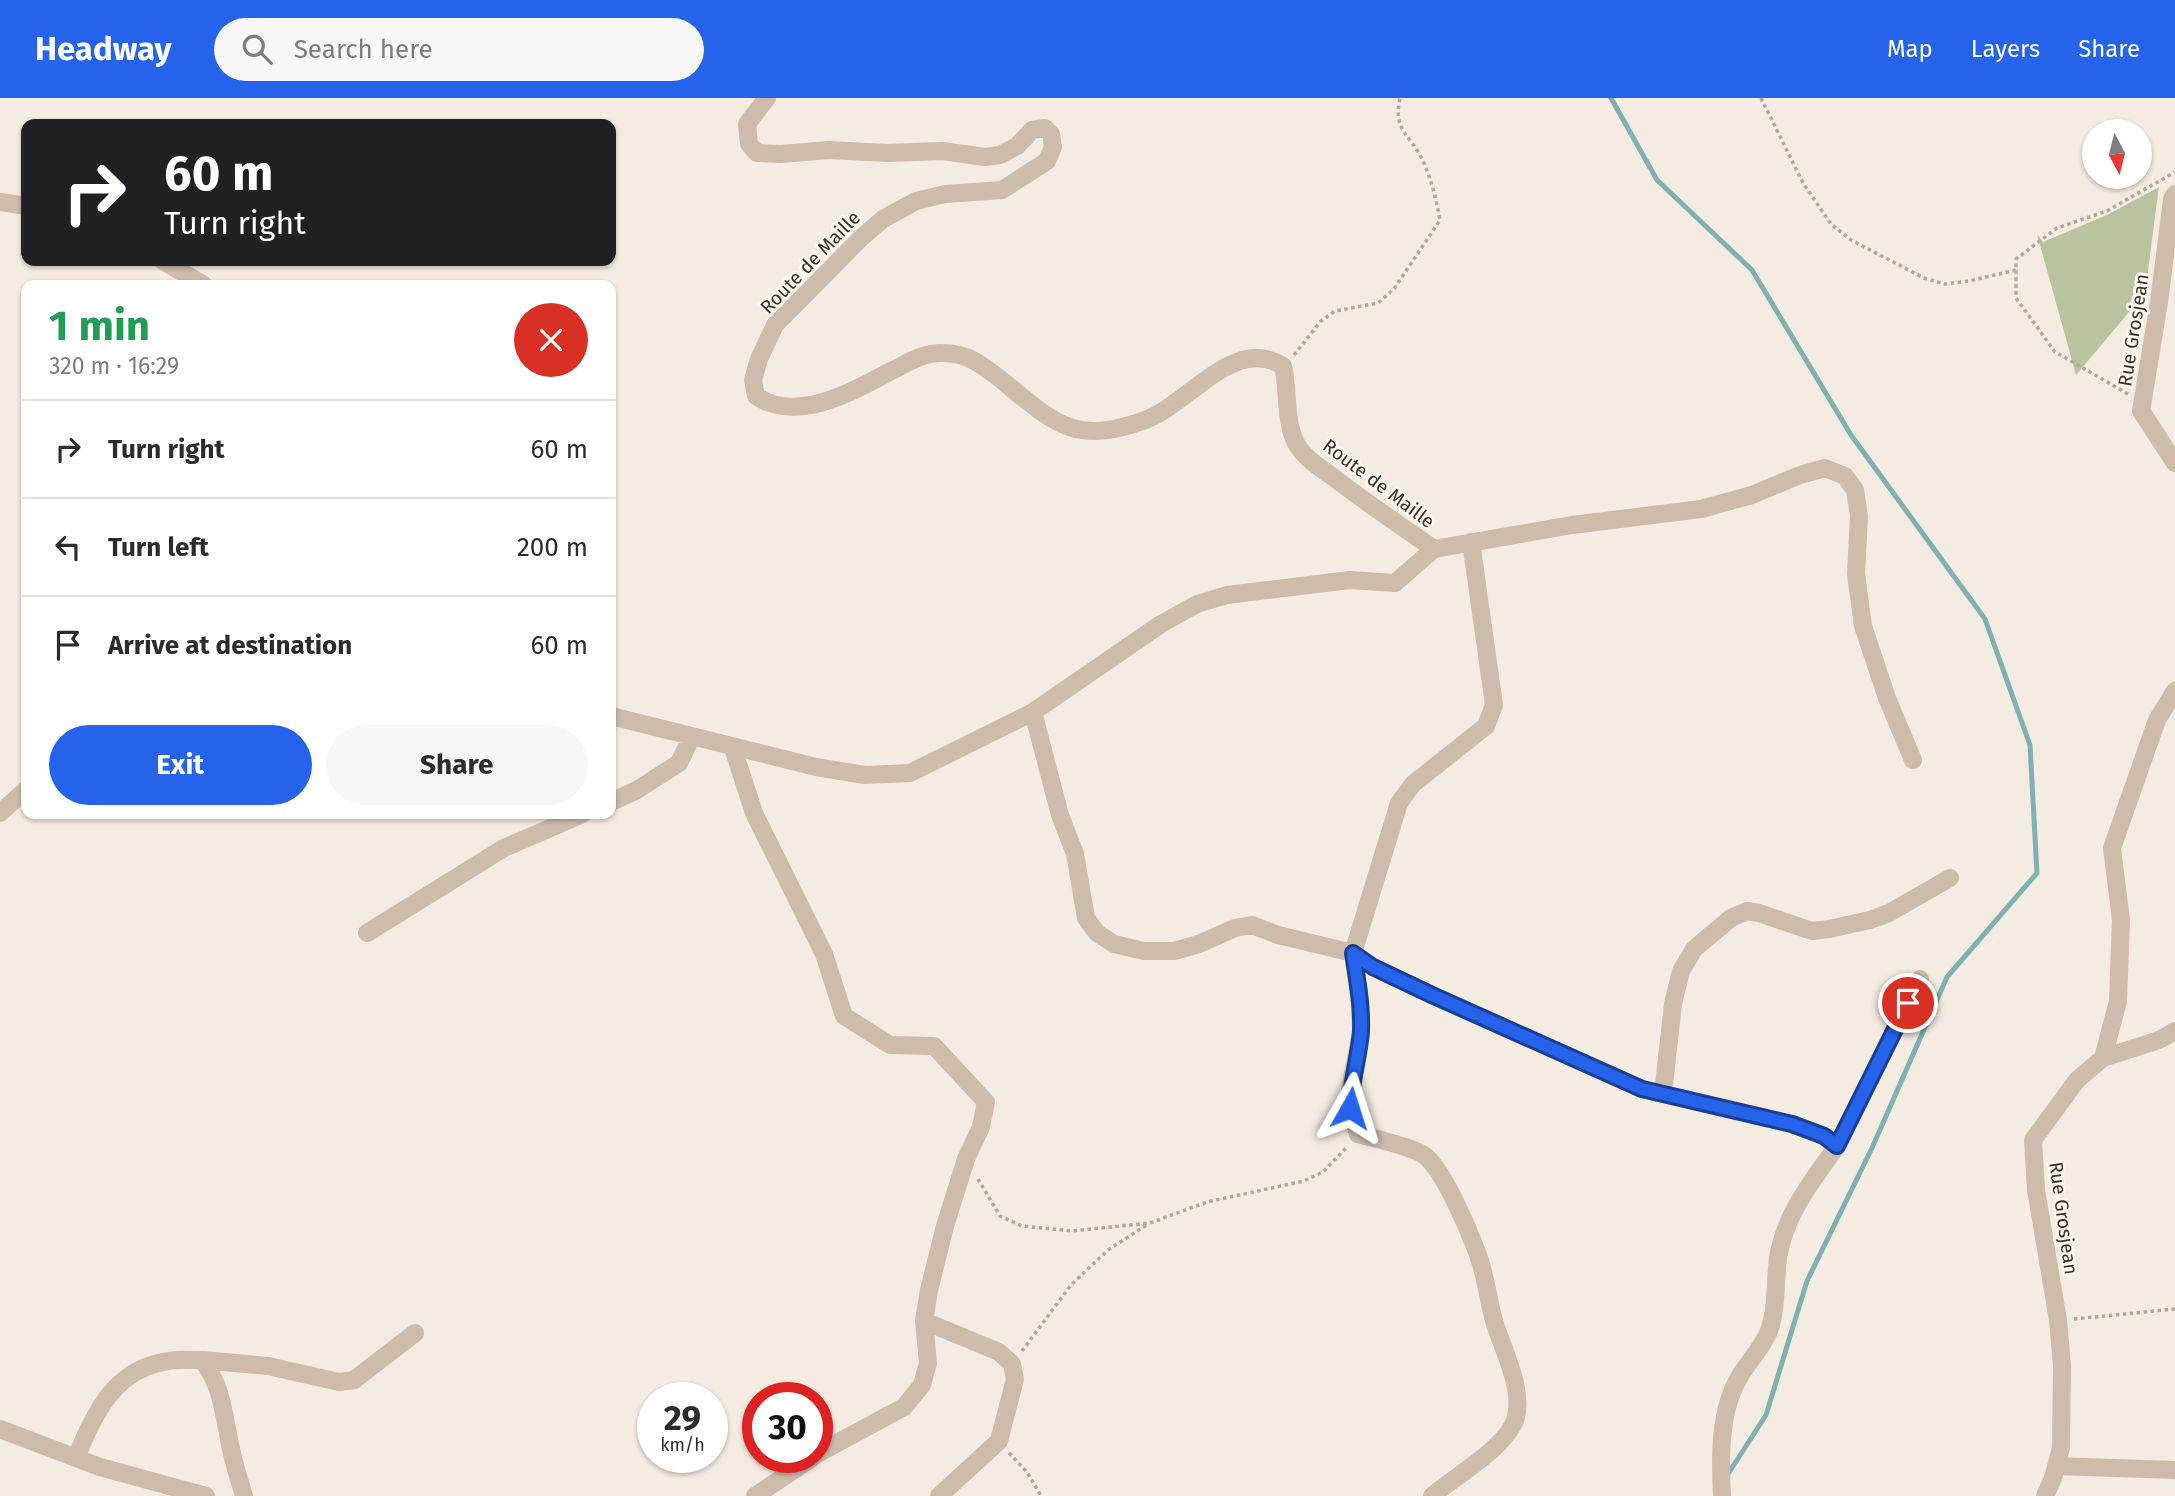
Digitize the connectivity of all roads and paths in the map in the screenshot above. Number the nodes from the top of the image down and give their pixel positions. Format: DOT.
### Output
graph roads {
  1 [pos="767,98"];
  2 [pos="1400,98"];
  3 [pos="1761,98"];
  4 [pos="2175,172"];
  5 [pos="2175,194"];
  6 [pos="0,202"];
  7 [pos="21,205"];
  8 [pos="172,266"];
  9 [pos="2016,270"];
  10 [pos="195,280"];
  11 [pos="1283,366"];
  12 [pos="2143,403"];
  13 [pos="2175,463"];
  14 [pos="1471,542"];
  15 [pos="1434,549"];
  16 [pos="2175,691"];
  17 [pos="1033,712"];
  18 [pos="616,717"];
  19 [pos="691,738"];
  20 [pos="733,748"];
  21 [pos="1913,760"];
  22 [pos="21,794"];
  23 [pos="616,800"];
  24 [pos="0,813"];
  25 [pos="571,819"];
  26 [pos="1950,878"];
  27 [pos="367,933"];
  28 [pos="1353,953"];
  29 [pos="1920,979"];
  30 [pos="2175,1031"];
  31 [pos="2103,1058"];
  32 [pos="1663,1094"];
  33 [pos="1358,1134"];
  34 [pos="1837,1146"];
  35 [pos="966,1159"];
  36 [pos="1150,1223"];
  37 [pos="2175,1309"];
  38 [pos="2058,1320"];
  39 [pos="924,1321"];
  40 [pos="415,1333"];
  41 [pos="202,1360"];
  42 [pos="1012,1364"];
  43 [pos="0,1429"];
  44 [pos="999,1441"];
  45 [pos="833,1445"];
  46 [pos="76,1458"];
  47 [pos="2056,1466"];
  48 [pos="2175,1470"];
  49 [pos="790,1473"];
  50 [pos="206,1496"];
  51 [pos="244,1496"];
  52 [pos="755,1496"];
  53 [pos="939,1496"];
  54 [pos="1041,1496"];
  55 [pos="1432,1496"];
  56 [pos="1722,1496"];
  57 [pos="2045,1496"];
  1 -- 11 [label="street, Route de Maille"];
  2 -- 11 [label="path"];
  3 -- 9 [label="path"];
  4 -- 9 [label="path"];
  5 -- 12 [label="street, Rue Grosjean"];
  6 -- 7 [label="street"];
  8 -- 10 [label="street"];
  9 -- 12 [label="path"];
  11 -- 15 [label="street, Route de Maille"];
  12 -- 13 [label="street, Rue Grosjean"];
  14 -- 15 [label="street"];
  14 -- 21 [label="street"];
  14 -- 28 [label="street"];
  15 -- 17 [label="street, Route de Maille"];
  16 -- 31 [label="street"];
  17 -- 20 [label="street, Route de Maille"];
  17 -- 28 [label="street"];
  18 -- 19 [label="street, Route de Maille"];
  19 -- 20 [label="street, Route de Maille"];
  19 -- 23 [label="street"];
  20 -- 35 [label="street"];
  22 -- 24 [label="street"];
  25 -- 27 [label="street"];
  26 -- 32 [label="street"];
  28 -- 32 [label="street"];
  28 -- 33 [label="street"];
  29 -- 34 [label="street"];
  30 -- 31 [label="street"];
  31 -- 38 [label="street, Rue Grosjean"];
  32 -- 34 [label="street"];
  33 -- 36 [label="path"];
  33 -- 55 [label="street"];
  34 -- 56 [label="street"];
  35 -- 36 [label="path"];
  35 -- 39 [label="street"];
  36 -- 42 [label="path"];
  37 -- 38 [label="path"];
  38 -- 47 [label="street, Rue Grosjean"];
  39 -- 42 [label="street"];
  39 -- 45 [label="street"];
  40 -- 41 [label="street"];
  41 -- 46 [label="street"];
  41 -- 51 [label="street"];
  42 -- 44 [label="street"];
  43 -- 46 [label="street"];
  44 -- 53 [label="street"];
  44 -- 54 [label="path"];
  46 -- 50 [label="street"];
  47 -- 48 [label="street"];
  47 -- 57 [label="street, Rue Grosjean"];
  49 -- 52 [label="street"];
}
